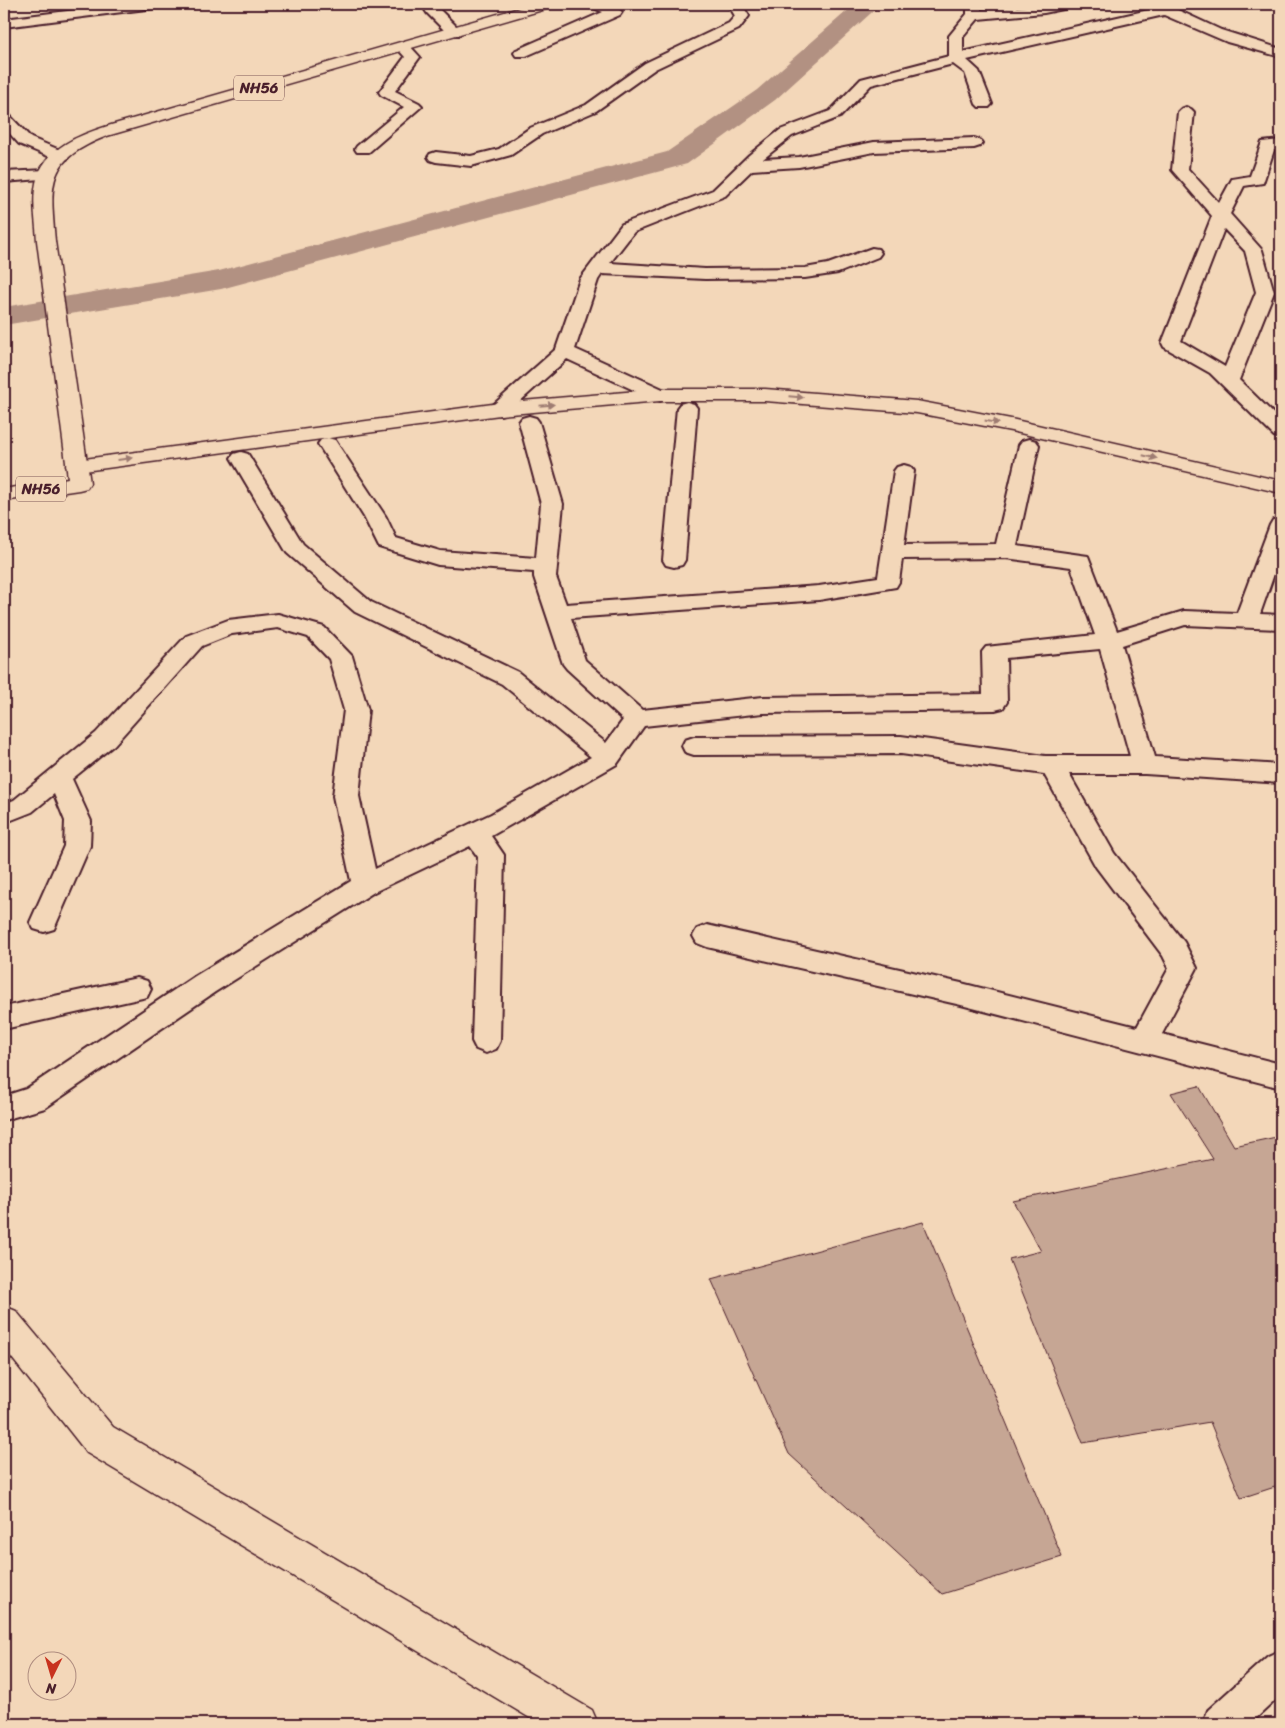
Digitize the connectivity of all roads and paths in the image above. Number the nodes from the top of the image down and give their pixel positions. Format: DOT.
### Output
graph roads {
  1 [pos="154,4"];
  2 [pos="434,4"];
  3 [pos="548,4"];
  4 [pos="596,4"];
  5 [pos="735,4"];
  6 [pos="1068,4"];
  7 [pos="1160,7"];
  8 [pos="974,9"];
  9 [pos="4,23"];
  10 [pos="454,32"];
  11 [pos="403,46"];
  12 [pos="521,53"];
  13 [pos="1281,54"];
  14 [pos="956,59"];
  15 [pos="984,104"];
  16 [pos="1186,112"];
  17 [pos="6,122"];
  18 [pos="974,142"];
  19 [pos="1281,145"];
  20 [pos="363,149"];
  21 [pos="61,156"];
  22 [pos="436,157"];
  23 [pos="7,160"];
  24 [pos="748,165"];
  25 [pos="47,175"];
  26 [pos="10,176"];
  27 [pos="1221,215"];
  28 [pos="872,252"];
  29 [pos="598,268"];
  30 [pos="565,351"];
  31 [pos="1229,381"];
  32 [pos="660,395"];
  33 [pos="687,408"];
  34 [pos="500,409"];
  35 [pos="529,422"];
  36 [pos="1281,432"];
  37 [pos="328,444"];
  38 [pos="1029,445"];
  39 [pos="241,458"];
  40 [pos="904,471"];
  41 [pos="78,474"];
  42 [pos="4,478"];
  43 [pos="1281,487"];
  44 [pos="4,495"];
  45 [pos="1281,504"];
  46 [pos="1281,525"];
  47 [pos="1005,550"];
  48 [pos="892,552"];
  49 [pos="674,560"];
  50 [pos="546,566"];
  51 [pos="557,612"];
  52 [pos="1246,620"];
  53 [pos="1281,622"];
  54 [pos="1109,641"];
  55 [pos="637,719"];
  56 [pos="694,746"];
  57 [pos="608,758"];
  58 [pos="1052,765"];
  59 [pos="1145,765"];
  60 [pos="1281,774"];
  61 [pos="59,777"];
  62 [pos="4,814"];
  63 [pos="474,833"];
  64 [pos="365,885"];
  65 [pos="44,922"];
  66 [pos="707,936"];
  67 [pos="137,989"];
  68 [pos="4,1018"];
  69 [pos="486,1041"];
  70 [pos="1144,1041"];
  71 [pos="1281,1076"];
  72 [pos="4,1108"];
  73 [pos="4,1322"];
  74 [pos="1281,1669"];
  75 [pos="578,1724"];
  76 [pos="1222,1724"];
  1 -- 9 [label="street"];
  2 -- 10 [label="street"];
  3 -- 10 [label="main road, NH56"];
  4 -- 12 [label="street"];
  5 -- 22 [label="street"];
  6 -- 8 [label="street"];
  7 -- 13 [label="street"];
  7 -- 14 [label="street"];
  8 -- 14 [label="street"];
  10 -- 11 [label="main road, NH56"];
  11 -- 20 [label="street"];
  11 -- 21 [label="main road, NH56"];
  14 -- 15 [label="street"];
  14 -- 24 [label="street"];
  16 -- 27 [label="street"];
  17 -- 21 [label="street"];
  18 -- 24 [label="street"];
  19 -- 27 [label="street"];
  21 -- 25 [label="main road, NH56"];
  23 -- 26 [label="street"];
  24 -- 29 [label="street"];
  25 -- 26 [label="street"];
  25 -- 41 [label="main road, NH56"];
  27 -- 31 [label="street"];
  27 -- 31 [label="street"];
  28 -- 29 [label="street"];
  29 -- 30 [label="street"];
  30 -- 32 [label="street"];
  30 -- 34 [label="street"];
  31 -- 36 [label="street"];
  34 -- 32 [label="main road, NH56, one-way"];
  32 -- 43 [label="main road, one-way"];
  33 -- 35 [label="main road"];
  33 -- 38 [label="main road"];
  33 -- 49 [label="street"];
  41 -- 34 [label="main road, NH56, one-way"];
  35 -- 37 [label="main road"];
  35 -- 50 [label="street"];
  37 -- 39 [label="main road"];
  37 -- 50 [label="street"];
  38 -- 45 [label="main road"];
  38 -- 47 [label="street"];
  39 -- 41 [label="main road"];
  39 -- 57 [label="street"];
  40 -- 48 [label="street"];
  41 -- 42 [label="main road, NH56"];
  41 -- 44 [label="main road, NH56"];
  46 -- 52 [label="street"];
  47 -- 48 [label="street"];
  47 -- 54 [label="street"];
  48 -- 51 [label="street"];
  50 -- 51 [label="street"];
  51 -- 55 [label="street"];
  52 -- 53 [label="street"];
  52 -- 54 [label="street"];
  54 -- 55 [label="street"];
  54 -- 59 [label="street"];
  55 -- 57 [label="street"];
  56 -- 58 [label="street"];
  57 -- 63 [label="street"];
  58 -- 59 [label="street"];
  58 -- 70 [label="street"];
  59 -- 60 [label="street"];
  61 -- 62 [label="street"];
  61 -- 64 [label="street"];
  61 -- 65 [label="street"];
  63 -- 64 [label="street"];
  63 -- 69 [label="street"];
  64 -- 72 [label="street"];
  66 -- 70 [label="street"];
  67 -- 68 [label="street"];
  70 -- 71 [label="street"];
  73 -- 75 [label="main road"];
  74 -- 76 [label="street"];
}
